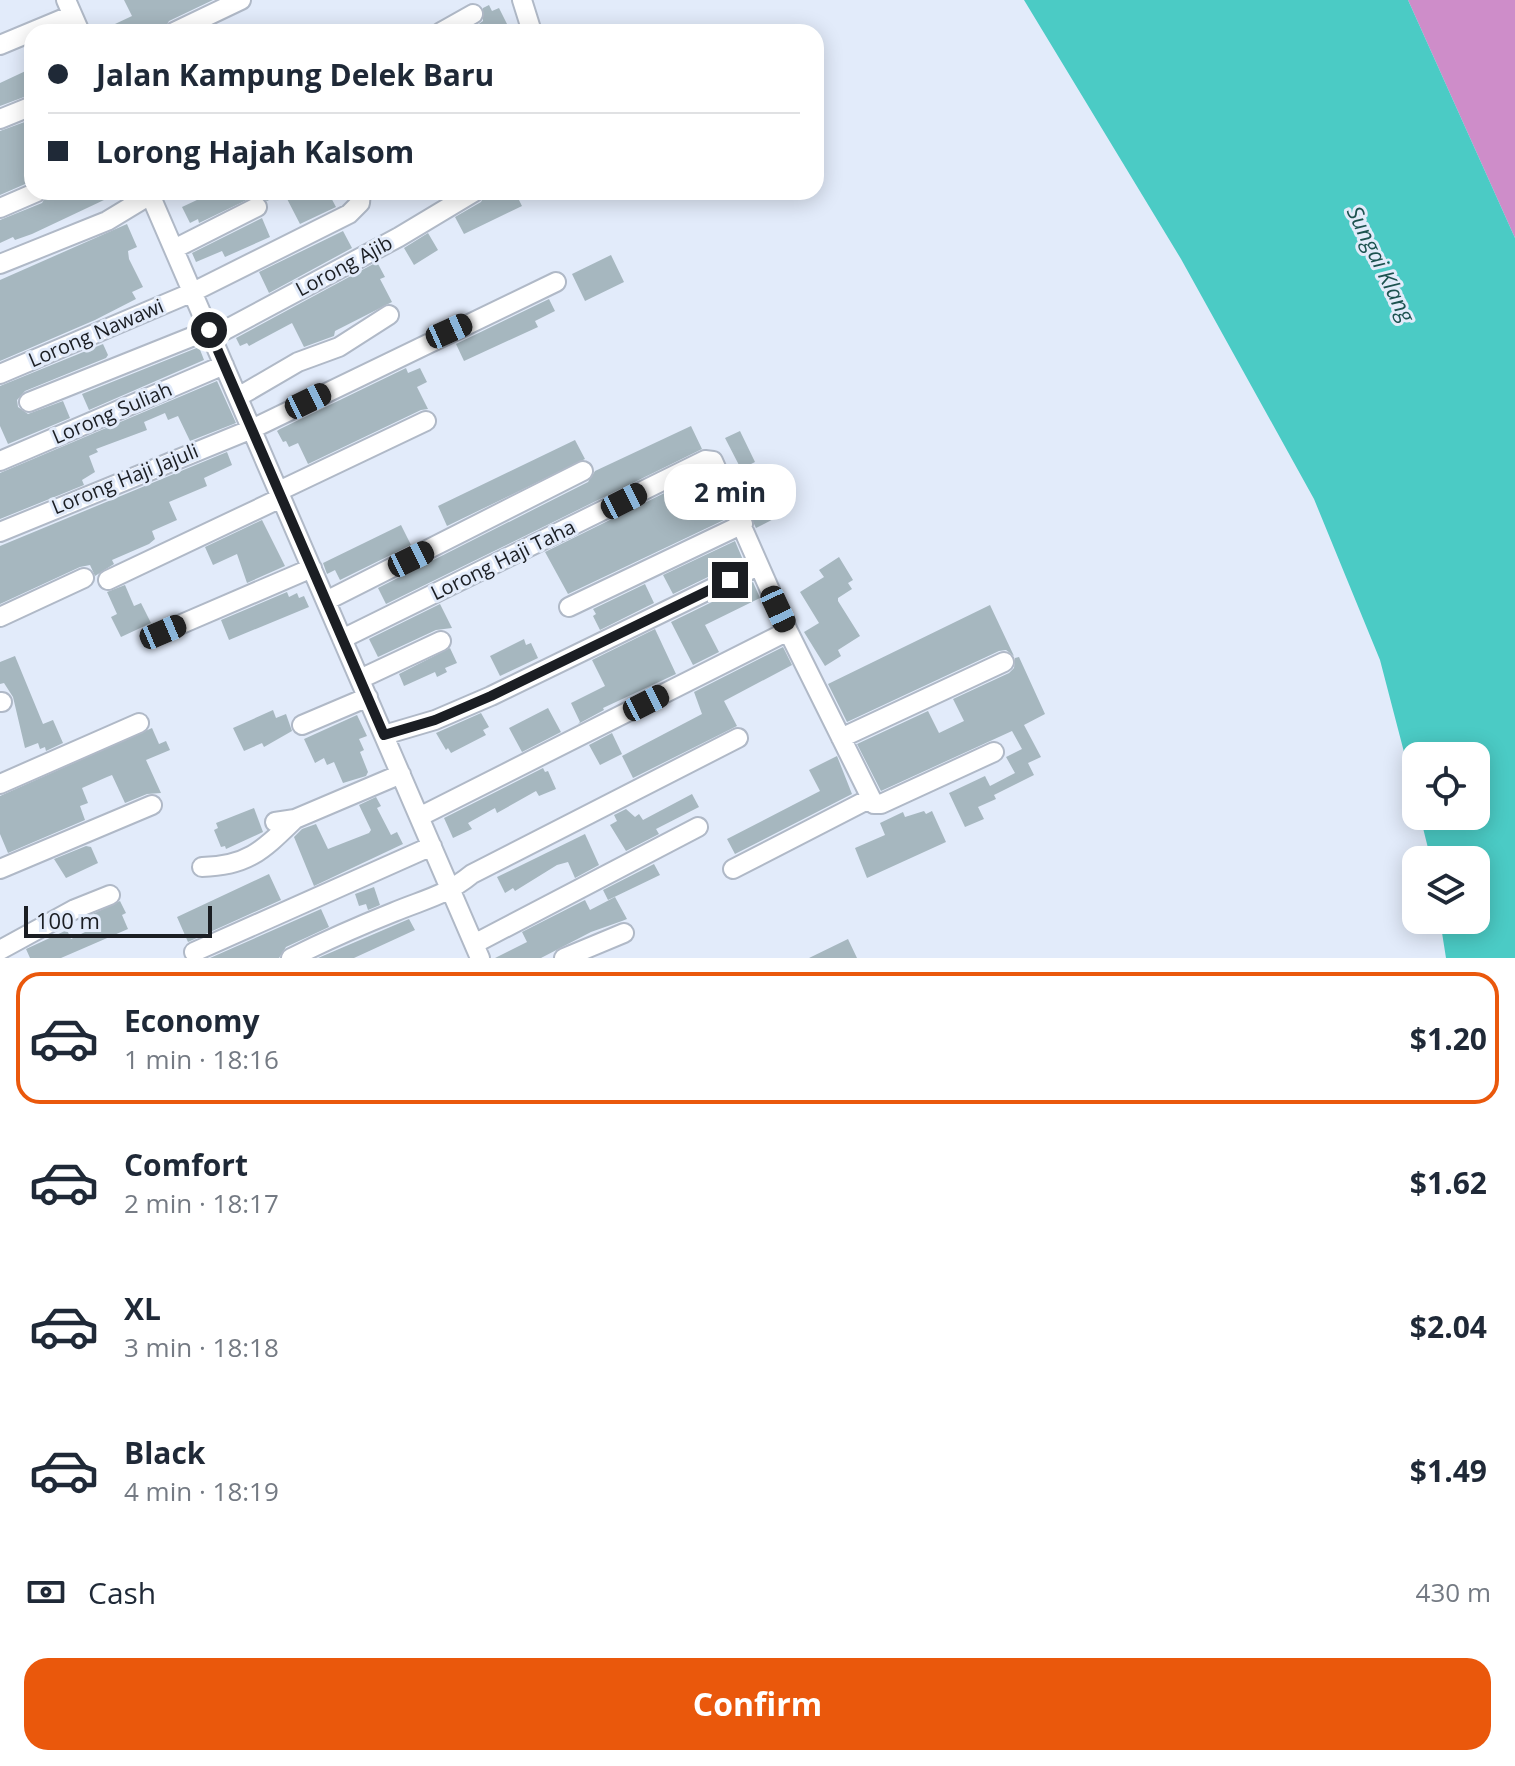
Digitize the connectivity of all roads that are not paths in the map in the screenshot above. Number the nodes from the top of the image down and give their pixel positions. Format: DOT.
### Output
graph roads {
  1 [pos="241,0"];
  2 [pos="522,0"];
  3 [pos="473,14"];
  4 [pos="73,16"];
  5 [pos="53,24"];
  6 [pos="191,24"];
  7 [pos="455,24"];
  8 [pos="530,24"];
  9 [pos="24,35"];
  10 [pos="0,45"];
  11 [pos="24,109"];
  12 [pos="0,119"];
  13 [pos="24,198"];
  14 [pos="140,200"];
  15 [pos="153,200"];
  16 [pos="360,200"];
  17 [pos="461,200"];
  18 [pos="257,207"];
  19 [pos="0,208"];
  20 [pos="174,249"];
  21 [pos="0,264"];
  22 [pos="556,282"];
  23 [pos="193,292"];
  24 [pos="389,315"];
  25 [pos="210,334"];
  26 [pos="224,365"];
  27 [pos="0,374"];
  28 [pos="238,397"];
  29 [pos="29,402"];
  30 [pos="426,421"];
  31 [pos="252,429"];
  32 [pos="0,461"];
  33 [pos="583,471"];
  34 [pos="280,494"];
  35 [pos="743,524"];
  36 [pos="0,532"];
  37 [pos="758,566"];
  38 [pos="312,568"];
  39 [pos="84,578"];
  40 [pos="108,580"];
  41 [pos="326,601"];
  42 [pos="569,607"];
  43 [pos="0,617"];
  44 [pos="788,631"];
  45 [pos="163,632"];
  46 [pos="342,639"];
  47 [pos="441,641"];
  48 [pos="1004,662"];
  49 [pos="360,679"];
  50 [pos="368,697"];
  51 [pos="139,723"];
  52 [pos="302,725"];
  53 [pos="384,735"];
  54 [pos="738,738"];
  55 [pos="841,738"];
  56 [pos="994,752"];
  57 [pos="401,774"];
  58 [pos="0,784"];
  59 [pos="871,798"];
  60 [pos="152,805"];
  61 [pos="419,817"];
  62 [pos="295,819"];
  63 [pos="275,822"];
  64 [pos="698,827"];
  65 [pos="432,846"];
  66 [pos="202,867"];
  67 [pos="0,869"];
  68 [pos="733,869"];
  69 [pos="451,891"];
  70 [pos="110,895"];
  71 [pos="624,933"];
  72 [pos="0,950"];
  73 [pos="477,951"];
  74 [pos="194,952"];
  75 [pos="291,958"];
  76 [pos="564,958"];
  1 -- 6 [label="street"];
  2 -- 8 [label="street"];
  3 -- 7 [label="street"];
  4 -- 5 [label="street"];
  9 -- 10 [label="street"];
  11 -- 12 [label="street"];
  13 -- 19 [label="street"];
  14 -- 21 [label="street"];
  15 -- 20 [label="street"];
  16 -- 23 [label="street, Lorong Nawawi"];
  17 -- 25 [label="street, Lorong Ajib"];
  18 -- 20 [label="street"];
  20 -- 23 [label="street"];
  22 -- 31 [label="street, Lorong Haji Jajuli"];
  23 -- 25 [label="street"];
  23 -- 27 [label="street, Lorong Nawawi"];
  24 -- 28 [label="street"];
  25 -- 26 [label="street"];
  25 -- 29 [label="street, Lorong Ajib"];
  26 -- 28 [label="street"];
  26 -- 32 [label="street, Lorong Suliah"];
  28 -- 31 [label="street"];
  30 -- 34 [label="street"];
  31 -- 34 [label="street"];
  31 -- 36 [label="street, Lorong Haji Jajuli"];
  33 -- 41 [label="street"];
  34 -- 38 [label="street"];
  34 -- 40 [label="street"];
  35 -- 37 [label="street, Lorong Haji Taha"];
  35 -- 42 [label="street"];
  35 -- 46 [label="street, Lorong Haji Taha"];
  37 -- 44 [label="street, Lorong Haji Taha"];
  37 -- 53 [label="street"];
  38 -- 41 [label="street"];
  38 -- 45 [label="street"];
  39 -- 43 [label="street"];
  41 -- 46 [label="street"];
  44 -- 55 [label="street, Lorong Haji Taha"];
  44 -- 61 [label="street"];
  46 -- 49 [label="street"];
  47 -- 49 [label="street"];
  48 -- 55 [label="street"];
  49 -- 50 [label="street"];
  50 -- 52 [label="street"];
  50 -- 53 [label="street"];
  51 -- 58 [label="street"];
  53 -- 57 [label="street"];
  54 -- 69 [label="street"];
  55 -- 59 [label="street, Lorong Haji Taha"];
  56 -- 59 [label="street"];
  57 -- 61 [label="street"];
  57 -- 62 [label="street"];
  59 -- 68 [label="street"];
  60 -- 67 [label="street"];
  61 -- 65 [label="street"];
  62 -- 63 [label="street"];
  62 -- 66 [label="street"];
  64 -- 73 [label="street"];
  65 -- 69 [label="street"];
  65 -- 74 [label="street"];
  69 -- 73 [label="street"];
  69 -- 75 [label="street"];
  70 -- 72 [label="street"];
  71 -- 76 [label="street"];
}
